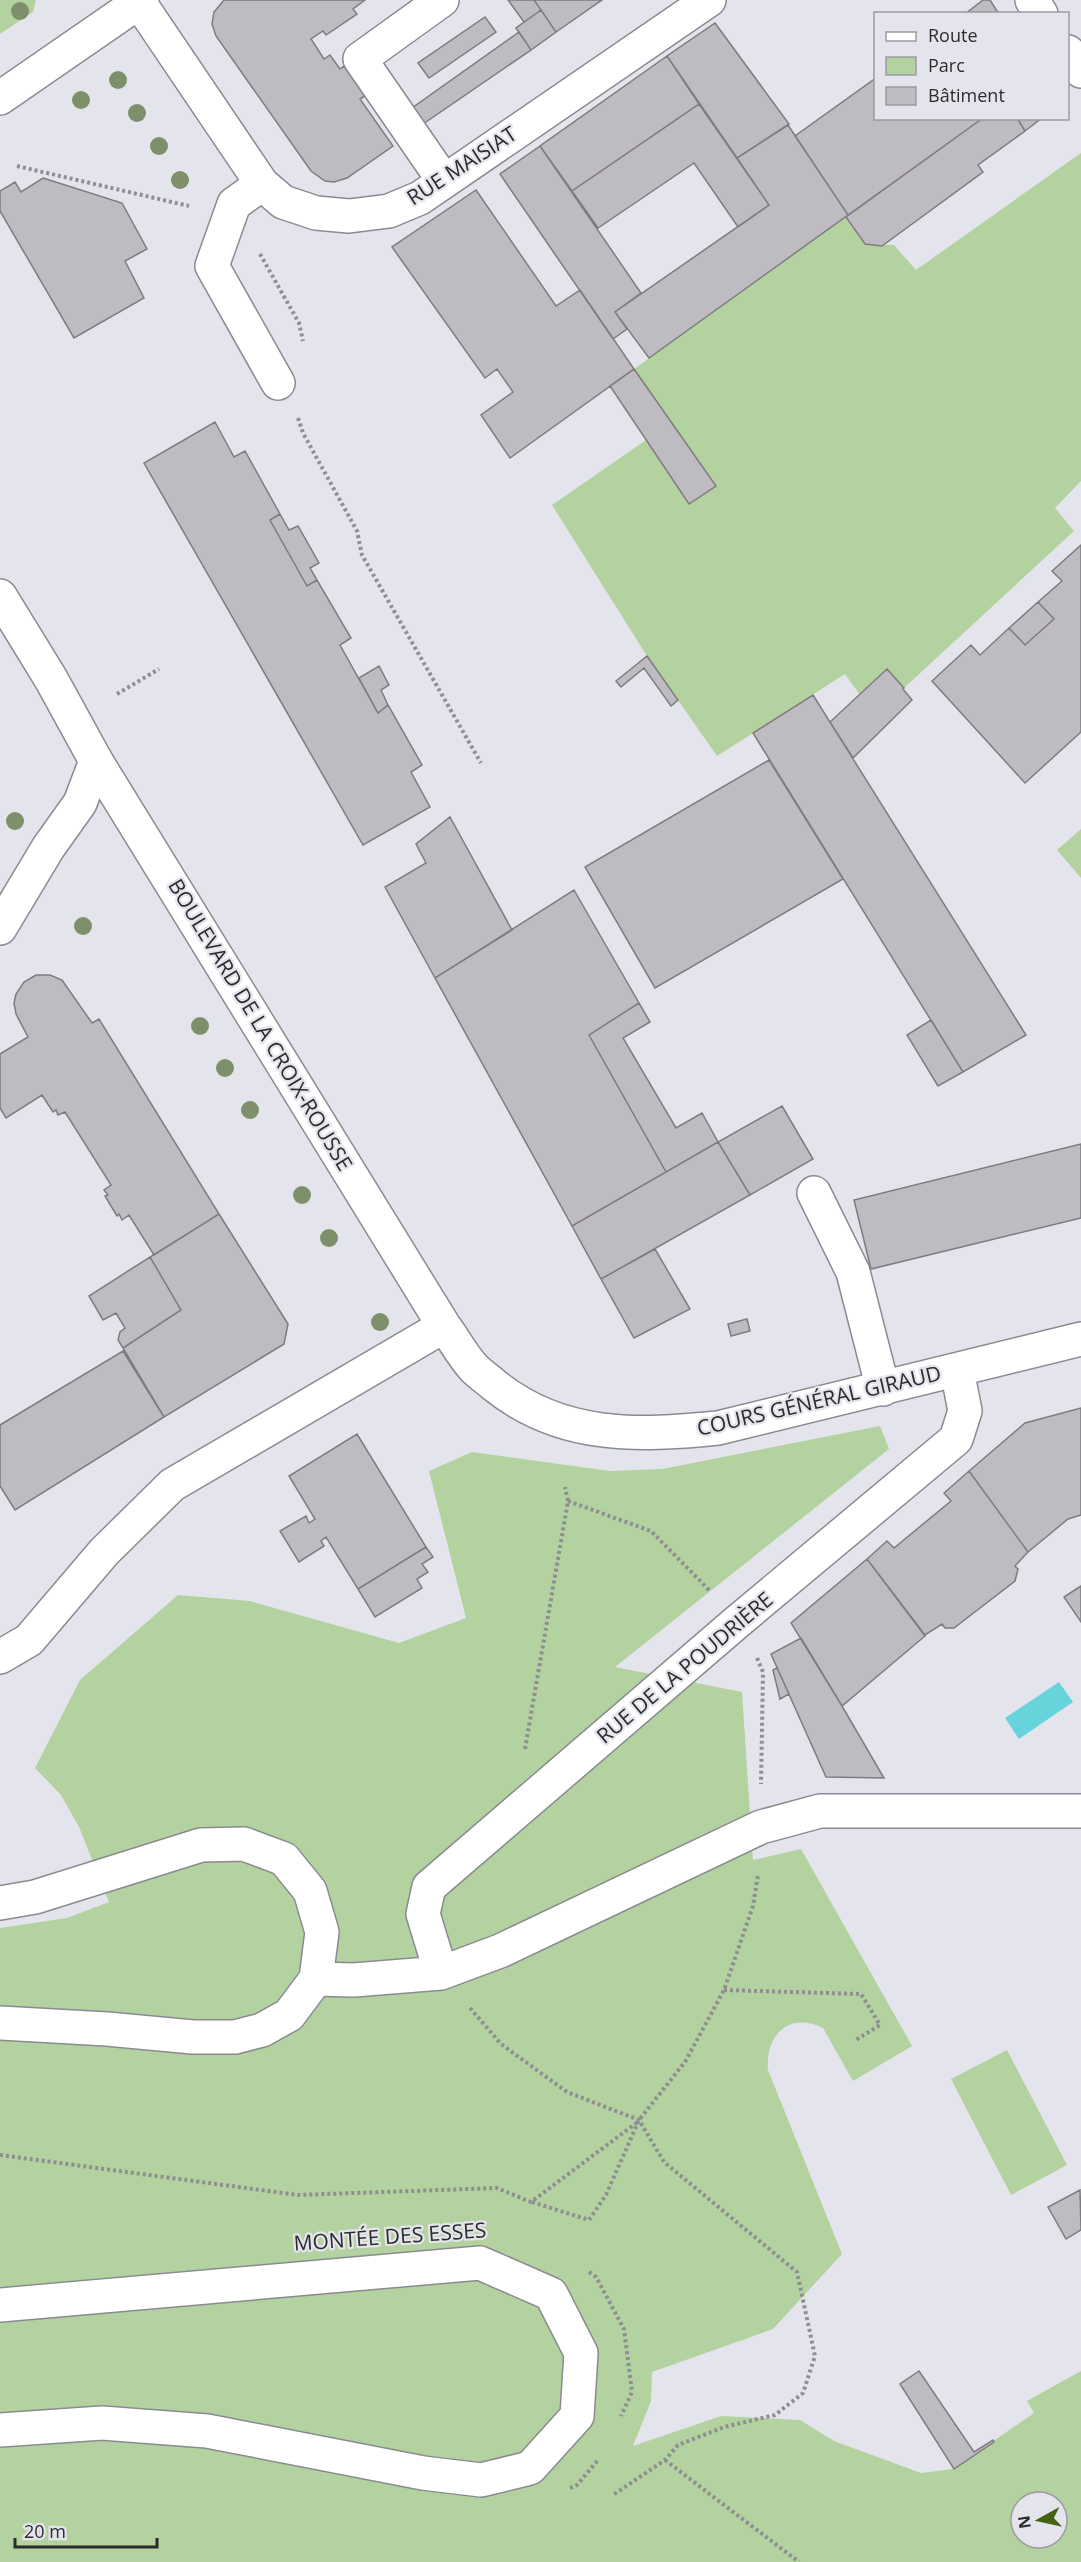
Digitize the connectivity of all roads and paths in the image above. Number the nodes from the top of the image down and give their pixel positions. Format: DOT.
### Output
graph roads {
  1 [pos="442,0"];
  2 [pos="709,0"];
  3 [pos="140,1"];
  4 [pos="1069,53"];
  5 [pos="1081,71"];
  6 [pos="0,98"];
  7 [pos="17,166"];
  8 [pos="444,181"];
  9 [pos="262,184"];
  10 [pos="230,216"];
  11 [pos="304,349"];
  12 [pos="286,396"];
  13 [pos="0,596"];
  14 [pos="159,669"];
  15 [pos="117,694"];
  16 [pos="96,761"];
  17 [pos="481,763"];
  18 [pos="0,928"];
  19 [pos="813,1193"];
  20 [pos="444,1326"];
  21 [pos="1081,1339"];
  22 [pos="957,1370"];
  23 [pos="884,1389"];
  24 [pos="555,1421"];
  25 [pos="566,1487"];
  26 [pos="568,1501"];
  27 [pos="715,1595"];
  28 [pos="755,1653"];
  29 [pos="0,1657"];
  30 [pos="524,1751"];
  31 [pos="760,1795"];
  32 [pos="1081,1811"];
  33 [pos="759,1864"];
  34 [pos="0,1903"];
  35 [pos="441,1972"];
  36 [pos="316,1979"];
  37 [pos="723,1990"];
  38 [pos="0,2023"];
  39 [pos="856,2040"];
  40 [pos="639,2120"];
  41 [pos="0,2155"];
  42 [pos="531,2202"];
  43 [pos="587,2271"];
  44 [pos="0,2305"];
  45 [pos="619,2421"];
  46 [pos="0,2430"];
  47 [pos="599,2459"];
  48 [pos="664,2460"];
  49 [pos="567,2490"];
  50 [pos="613,2495"];
  51 [pos="798,2562"];
  1 -- 8 [label="street"];
  2 -- 8 [label="street, RUE MAISIAT"];
  3 -- 6 [label="street"];
  3 -- 9 [label="street, RUE MAISIAT"];
  4 -- 5 [label="street"];
  7 -- 10 [label="path"];
  8 -- 9 [label="street, RUE MAISIAT"];
  9 -- 10 [label="street"];
  10 -- 11 [label="path"];
  10 -- 12 [label="street"];
  12 -- 17 [label="path"];
  13 -- 16 [label="street, BOULEVARD DE LA CROIX-ROUSSE"];
  14 -- 15 [label="path"];
  16 -- 18 [label="street"];
  16 -- 20 [label="street, BOULEVARD DE LA CROIX-ROUSSE"];
  19 -- 23 [label="street"];
  20 -- 24 [label="street, BOULEVARD DE LA CROIX-ROUSSE"];
  20 -- 29 [label="street"];
  21 -- 22 [label="street, COURS GÉNÉRAL GIRAUD"];
  22 -- 23 [label="street, COURS GÉNÉRAL GIRAUD"];
  22 -- 35 [label="street, RUE DE LA POUDRIÈRE"];
  23 -- 24 [label="street, COURS GÉNÉRAL GIRAUD"];
  25 -- 26 [label="path"];
  26 -- 27 [label="path"];
  26 -- 30 [label="path"];
  28 -- 31 [label="path"];
  32 -- 35 [label="street"];
  33 -- 37 [label="path"];
  34 -- 36 [label="street"];
  35 -- 36 [label="street"];
  35 -- 40 [label="path"];
  36 -- 38 [label="street"];
  37 -- 39 [label="path"];
  37 -- 40 [label="path"];
  40 -- 42 [label="path"];
  40 -- 42 [label="path"];
  40 -- 48 [label="path"];
  41 -- 42 [label="path"];
  43 -- 45 [label="path"];
  44 -- 46 [label="street, MONTÉE DES ESSES"];
  47 -- 49 [label="path"];
  48 -- 50 [label="path"];
  48 -- 51 [label="path"];
}
